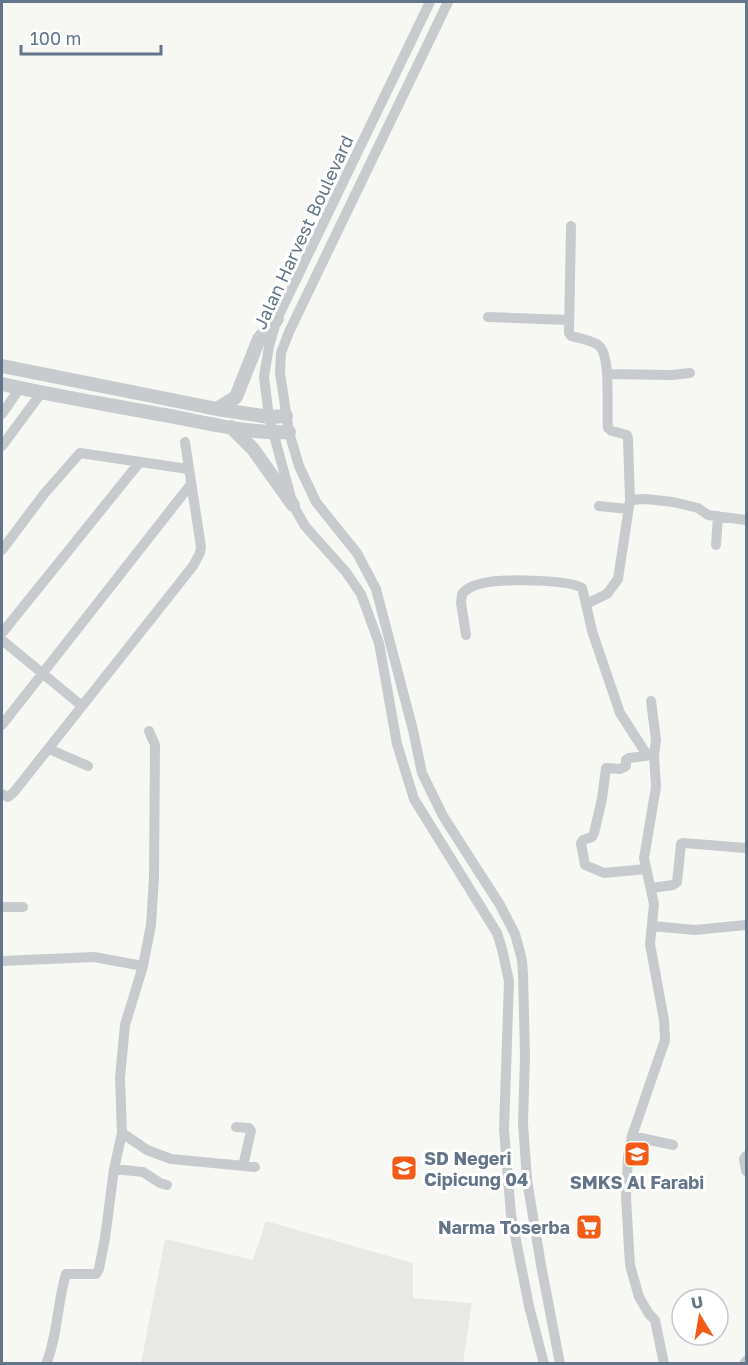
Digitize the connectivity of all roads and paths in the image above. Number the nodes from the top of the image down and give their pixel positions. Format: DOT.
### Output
graph roads {
  1 [pos="430,2"];
  2 [pos="448,2"];
  3 [pos="366,135"];
  4 [pos="380,141"];
  5 [pos="571,226"];
  6 [pos="488,317"];
  7 [pos="277,319"];
  8 [pos="569,320"];
  9 [pos="2,366"];
  10 [pos="690,373"];
  11 [pos="607,374"];
  12 [pos="2,384"];
  13 [pos="20,388"];
  14 [pos="42,393"];
  15 [pos="217,410"];
  16 [pos="2,414"];
  17 [pos="269,417"];
  18 [pos="286,417"];
  19 [pos="231,427"];
  20 [pos="289,432"];
  21 [pos="273,433"];
  22 [pos="185,442"];
  23 [pos="2,446"];
  24 [pos="139,463"];
  25 [pos="188,469"];
  26 [pos="191,484"];
  27 [pos="293,505"];
  28 [pos="629,505"];
  29 [pos="599,506"];
  30 [pos="718,516"];
  31 [pos="747,520"];
  32 [pos="716,546"];
  33 [pos="2,550"];
  34 [pos="586,604"];
  35 [pos="2,633"];
  36 [pos="466,635"];
  37 [pos="2,640"];
  38 [pos="43,674"];
  39 [pos="651,701"];
  40 [pos="82,706"];
  41 [pos="2,725"];
  42 [pos="149,731"];
  43 [pos="49,749"];
  44 [pos="650,755"];
  45 [pos="88,766"];
  46 [pos="2,794"];
  47 [pos="747,848"];
  48 [pos="646,869"];
  49 [pos="651,888"];
  50 [pos="2,907"];
  51 [pos="23,907"];
  52 [pos="747,925"];
  53 [pos="652,926"];
  54 [pos="2,961"];
  55 [pos="143,966"];
  56 [pos="236,1127"];
  57 [pos="122,1133"];
  58 [pos="632,1137"];
  59 [pos="673,1144"];
  60 [pos="747,1156"];
  61 [pos="114,1169"];
  62 [pos="747,1171"];
  63 [pos="168,1185"];
  64 [pos="550,1311"];
  65 [pos="531,1315"];
  66 [pos="46,1364"];
  67 [pos="544,1364"];
  68 [pos="560,1364"];
  69 [pos="663,1364"];
  1 -- 3 [label="street, Jalan Harvest Boulevard"];
  2 -- 4 [label="street, Jalan Harvest Boulevard"];
  3 -- 4 [label="street"];
  3 -- 7 [label="street, Jalan Harvest Boulevard"];
  4 -- 18 [label="street, Jalan Harvest Boulevard"];
  5 -- 8 [label="street"];
  6 -- 8 [label="street"];
  7 -- 15 [label="street"];
  7 -- 17 [label="street, Jalan Harvest Boulevard"];
  8 -- 11 [label="street"];
  9 -- 15 [label="street"];
  10 -- 11 [label="street"];
  11 -- 28 [label="street"];
  12 -- 13 [label="street"];
  13 -- 14 [label="street"];
  13 -- 16 [label="street"];
  14 -- 19 [label="street"];
  14 -- 23 [label="street"];
  15 -- 17 [label="street"];
  17 -- 18 [label="street"];
  17 -- 21 [label="street, Jalan Harvest Boulevard"];
  18 -- 20 [label="street, Jalan Harvest Boulevard"];
  19 -- 21 [label="street"];
  19 -- 27 [label="street"];
  20 -- 21 [label="street"];
  20 -- 64 [label="street, Jalan Harvest Boulevard"];
  21 -- 27 [label="street, Jalan Harvest Boulevard"];
  22 -- 25 [label="street"];
  24 -- 25 [label="street"];
  24 -- 33 [label="street"];
  24 -- 35 [label="street"];
  25 -- 26 [label="street"];
  26 -- 38 [label="street"];
  26 -- 40 [label="street"];
  27 -- 65 [label="street, Jalan Harvest Boulevard"];
  28 -- 29 [label="street"];
  28 -- 30 [label="street"];
  28 -- 34 [label="street"];
  30 -- 31 [label="street"];
  30 -- 32 [label="street"];
  34 -- 36 [label="street"];
  34 -- 44 [label="street"];
  37 -- 38 [label="street"];
  38 -- 40 [label="street"];
  38 -- 41 [label="street"];
  39 -- 44 [label="street"];
  40 -- 43 [label="street"];
  42 -- 55 [label="street"];
  43 -- 45 [label="street"];
  43 -- 46 [label="street"];
  44 -- 48 [label="street"];
  44 -- 48 [label="street"];
  47 -- 49 [label="street"];
  48 -- 49 [label="street"];
  49 -- 53 [label="street"];
  50 -- 51 [label="street"];
  52 -- 53 [label="street"];
  53 -- 58 [label="street"];
  54 -- 55 [label="street"];
  55 -- 57 [label="street"];
  56 -- 57 [label="street"];
  57 -- 61 [label="street"];
  58 -- 59 [label="street"];
  58 -- 69 [label="street"];
  60 -- 62 [label="street"];
  61 -- 63 [label="street"];
  61 -- 66 [label="street"];
  64 -- 65 [label="street"];
  64 -- 68 [label="street, Jalan Harvest Boulevard"];
  65 -- 67 [label="street, Jalan Harvest Boulevard"];
}
